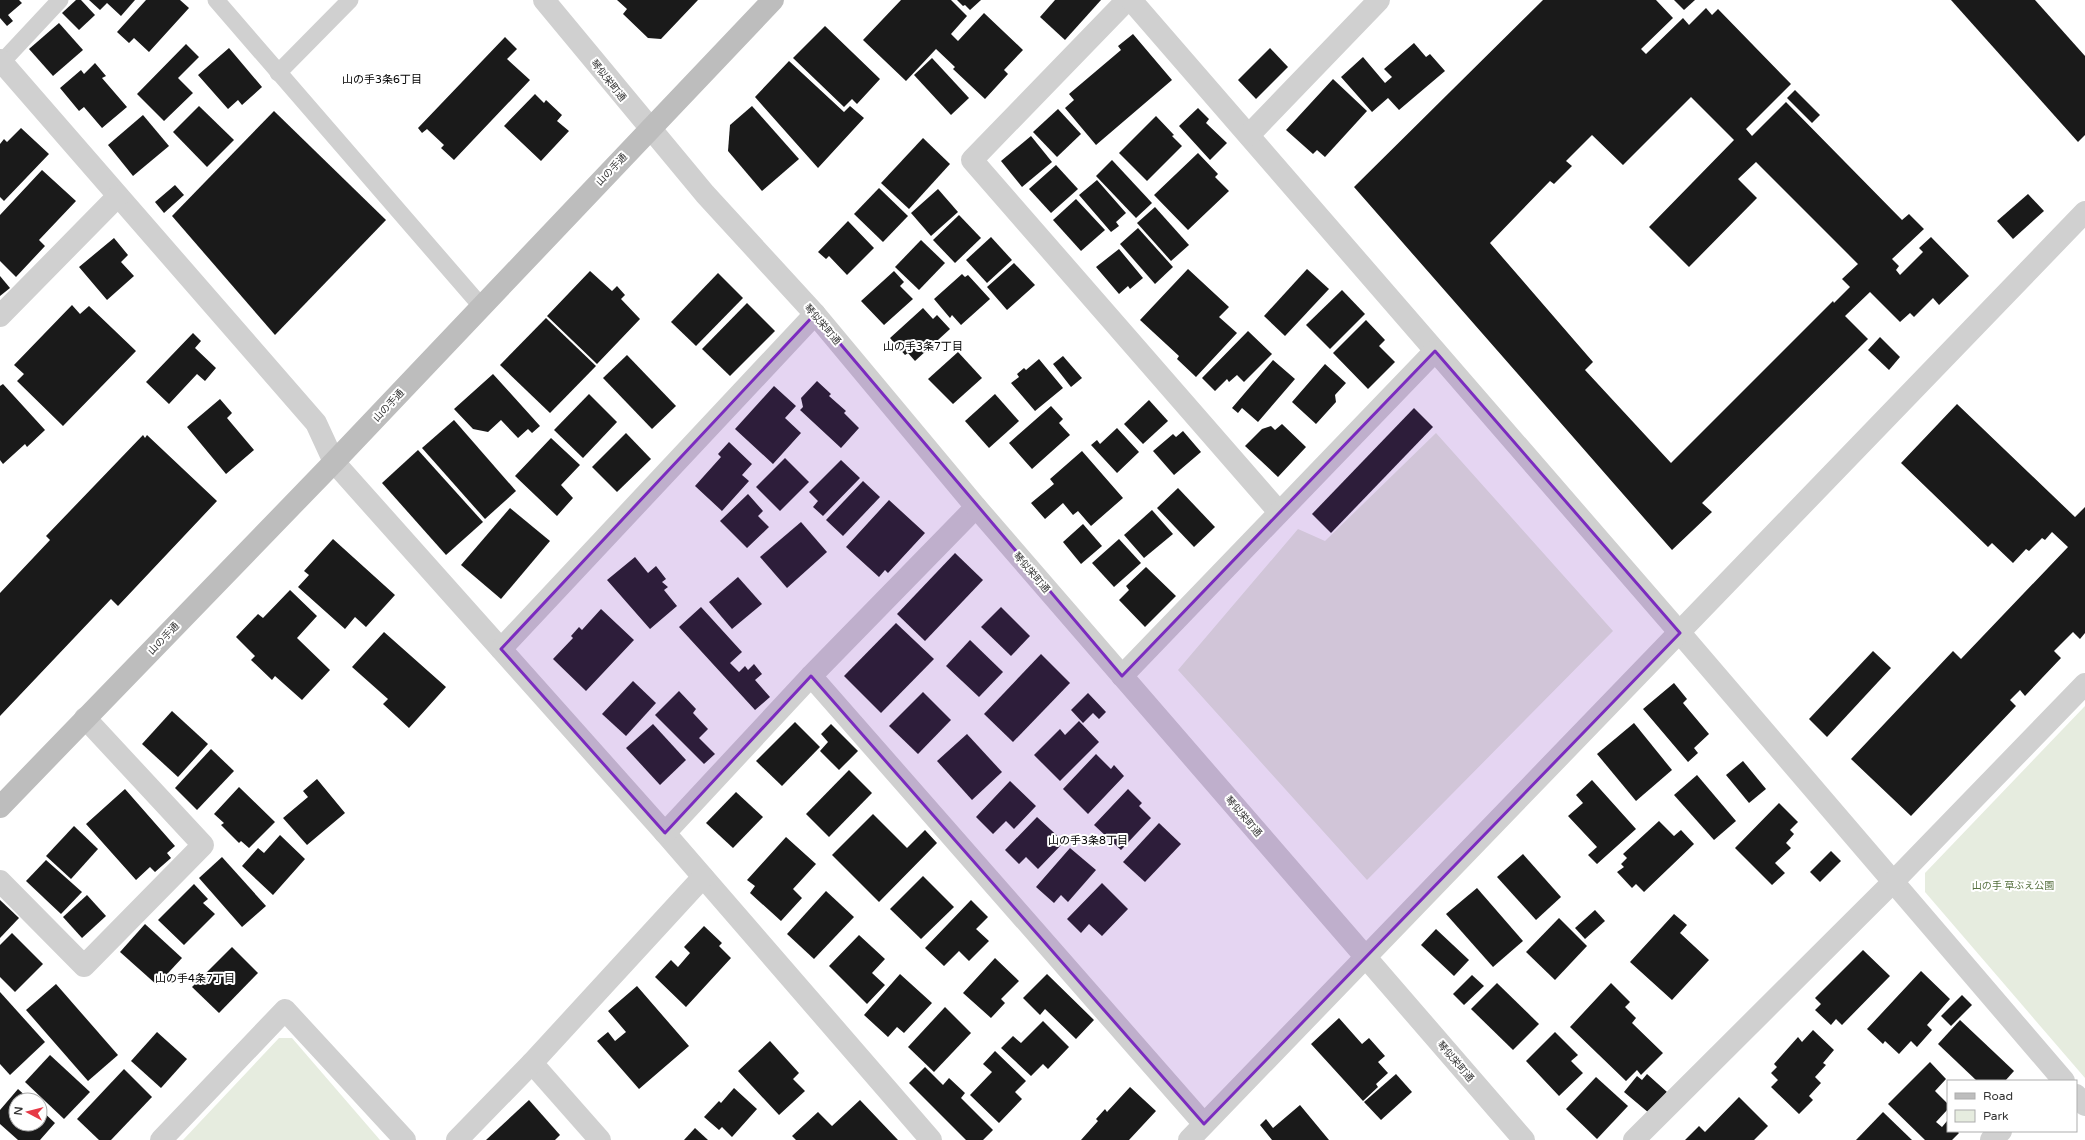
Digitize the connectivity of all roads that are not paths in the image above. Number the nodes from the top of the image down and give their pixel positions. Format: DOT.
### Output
graph roads {
  1 [pos="60,0"];
  2 [pos="216,0"];
  3 [pos="350,0"];
  4 [pos="544,0"];
  5 [pos="773,0"];
  6 [pos="1127,0"];
  7 [pos="1131,0"];
  8 [pos="1379,0"];
  9 [pos="1,61"];
  10 [pos="278,73"];
  11 [pos="650,129"];
  12 [pos="1249,135"];
  13 [pos="118,196"];
  14 [pos="2085,212"];
  15 [pos="481,306"];
  16 [pos="815,314"];
  17 [pos="0,316"];
  18 [pos="1435,351"];
  19 [pos="334,462"];
  20 [pos="976,507"];
  21 [pos="1279,512"];
  22 [pos="1680,633"];
  23 [pos="501,649"];
  24 [pos="811,676"];
  25 [pos="1122,676"];
  26 [pos="2085,684"];
  27 [pos="86,718"];
  28 [pos="0,807"];
  29 [pos="665,833"];
  30 [pos="703,877"];
  31 [pos="0,881"];
  32 [pos="1893,882"];
  33 [pos="1366,956"];
  34 [pos="532,1063"];
  35 [pos="2059,1079"];
  36 [pos="2077,1096"];
  37 [pos="2085,1105"];
  38 [pos="1204,1124"];
  39 [pos="2000,1132"];
  40 [pos="161,1140"];
  41 [pos="405,1140"];
  42 [pos="457,1140"];
  43 [pos="600,1140"];
  44 [pos="931,1140"];
  45 [pos="1189,1140"];
  46 [pos="1524,1140"];
  47 [pos="1634,1140"];
  48 [pos="1991,1140"];
  1 -- 9 [label="lane"];
  2 -- 10 [label="lane"];
  3 -- 10 [label="lane"];
  4 -- 11 [label="street, 琴似栄町通"];
  5 -- 11 [label="main road, 山の手通"];
  6 -- 21 [label="street"];
  7 -- 12 [label="street"];
  8 -- 12 [label="street"];
  9 -- 13 [label="street"];
  10 -- 15 [label="lane"];
  11 -- 15 [label="main road, 山の手通"];
  11 -- 16 [label="street, 琴似栄町通"];
  12 -- 18 [label="street"];
  13 -- 17 [label="street"];
  13 -- 19 [label="street"];
  14 -- 22 [label="street"];
  15 -- 19 [label="main road, 山の手通"];
  16 -- 20 [label="street, 琴似栄町通"];
  16 -- 23 [label="street"];
  18 -- 21 [label="street"];
  18 -- 22 [label="street"];
  19 -- 23 [label="street"];
  19 -- 27 [label="main road, 山の手通"];
  20 -- 24 [label="street"];
  20 -- 25 [label="street, 琴似栄町通"];
  21 -- 25 [label="street"];
  22 -- 32 [label="street"];
  22 -- 33 [label="street"];
  23 -- 29 [label="street"];
  24 -- 29 [label="street"];
  24 -- 38 [label="street"];
  25 -- 33 [label="street, 琴似栄町通"];
  26 -- 32 [label="street"];
  27 -- 28 [label="main road, 山の手通"];
  27 -- 31 [label="street"];
  29 -- 30 [label="street"];
  30 -- 34 [label="street"];
  30 -- 44 [label="street"];
  32 -- 35 [label="street"];
  32 -- 47 [label="street"];
  33 -- 38 [label="street"];
  33 -- 46 [label="street, 琴似栄町通"];
  34 -- 42 [label="street"];
  34 -- 43 [label="street"];
  36 -- 37 [label="street"];
  38 -- 45 [label="street"];
  39 -- 48 [label="street"];
  40 -- 41 [label="street"];
}
